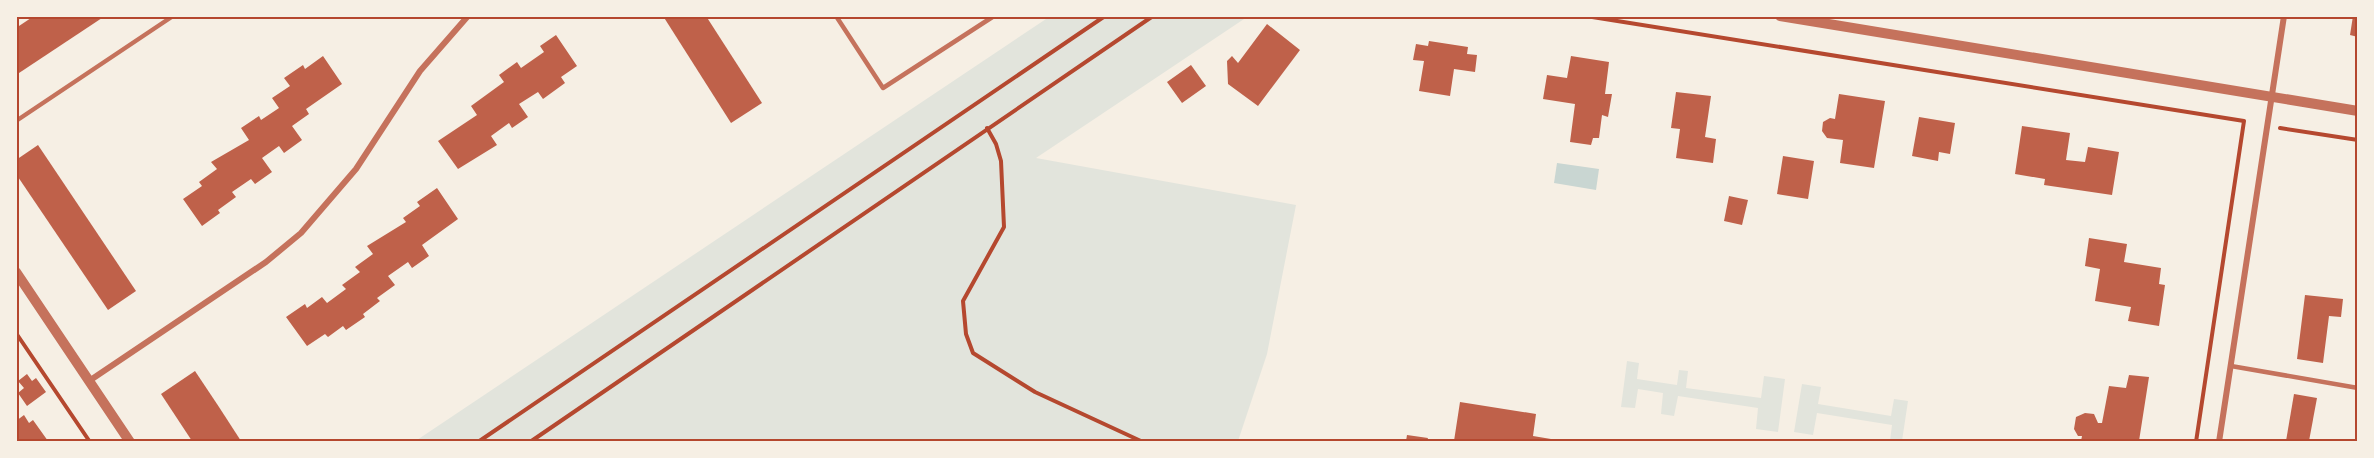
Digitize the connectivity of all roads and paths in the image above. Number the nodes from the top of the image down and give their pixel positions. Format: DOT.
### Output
graph roads {
  1 [pos="468,16"];
  2 [pos="836,16"];
  3 [pos="994,16"];
  4 [pos="1105,16"];
  5 [pos="1154,16"];
  6 [pos="1586,16"];
  7 [pos="1780,16"];
  8 [pos="2284,16"];
  9 [pos="171,17"];
  10 [pos="2271,96"];
  11 [pos="2358,111"];
  12 [pos="16,121"];
  13 [pos="2267,126"];
  14 [pos="987,128"];
  15 [pos="2358,140"];
  16 [pos="16,272"];
  17 [pos="16,333"];
  18 [pos="2231,366"];
  19 [pos="89,381"];
  20 [pos="2358,388"];
  21 [pos="90,441"];
  22 [pos="130,441"];
  23 [pos="478,441"];
  24 [pos="530,441"];
  25 [pos="1143,441"];
  26 [pos="2196,441"];
  27 [pos="2219,441"];
  1 -- 19 [label="street"];
  2 -- 3 [label="lane"];
  4 -- 23 [label="path"];
  5 -- 14 [label="path"];
  6 -- 26 [label="path"];
  7 -- 10 [label="street"];
  8 -- 10 [label="street"];
  9 -- 12 [label="lane"];
  10 -- 11 [label="street"];
  10 -- 13 [label="street"];
  13 -- 15 [label="path"];
  13 -- 18 [label="street"];
  14 -- 24 [label="path"];
  14 -- 25 [label="path"];
  16 -- 19 [label="street"];
  17 -- 21 [label="path"];
  18 -- 20 [label="lane"];
  18 -- 27 [label="street"];
  19 -- 22 [label="street"];
}
